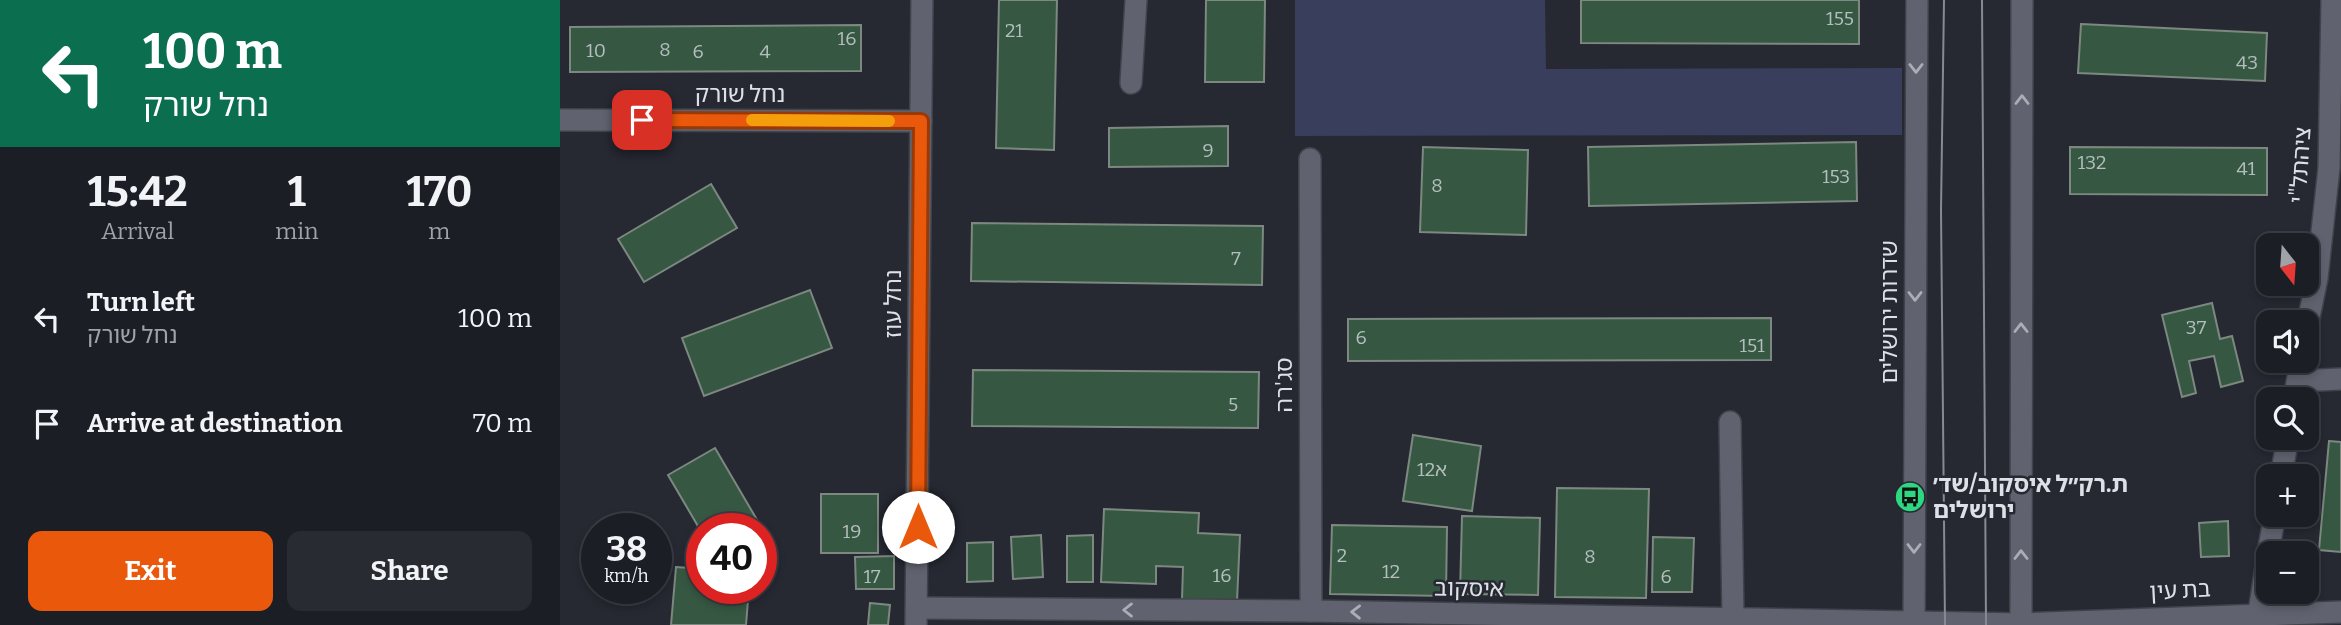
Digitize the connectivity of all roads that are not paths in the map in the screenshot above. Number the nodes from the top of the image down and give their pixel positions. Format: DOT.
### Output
graph roads {
  1 [pos="922,0"];
  2 [pos="1136,0"];
  3 [pos="1917,0"];
  4 [pos="2022,0"];
  5 [pos="2332,0"];
  6 [pos="2336,55"];
  7 [pos="1131,83"];
  8 [pos="560,120"];
  9 [pos="921,121"];
  10 [pos="1310,159"];
  11 [pos="2310,310"];
  12 [pos="2341,379"];
  13 [pos="2298,380"];
  14 [pos="1730,422"];
  15 [pos="1311,611"];
  16 [pos="2341,612"];
  17 [pos="917,617"];
  18 [pos="1255,618"];
  19 [pos="1733,619"];
  20 [pos="2258,619"];
  21 [pos="1914,623"];
  22 [pos="2021,624"];
  1 -- 9 [label="street, נחל עוז"];
  2 -- 7 [label="street"];
  3 -- 21 [label="street, שדרות ירושלים, one-way"];
  22 -- 4 [label="street, one-way"];
  5 -- 6 [label="street, ציהתל\"י"];
  6 -- 11 [label="street, ציהתל\"י"];
  8 -- 9 [label="street, נחל שורק"];
  9 -- 17 [label="street, נחל עוז"];
  10 -- 15 [label="street, סג'רה"];
  12 -- 13 [label="street"];
  14 -- 19 [label="street"];
  15 -- 18 [label="street, איסקוב"];
  19 -- 15 [label="street, איסקוב, one-way"];
  16 -- 20 [label="street, בת עין"];
  18 -- 17 [label="street, איסקוב, one-way"];
  19 -- 21 [label="street, איסקוב"];
  20 -- 22 [label="street, בת עין"];
  21 -- 22 [label="street, איסקוב"];
}
